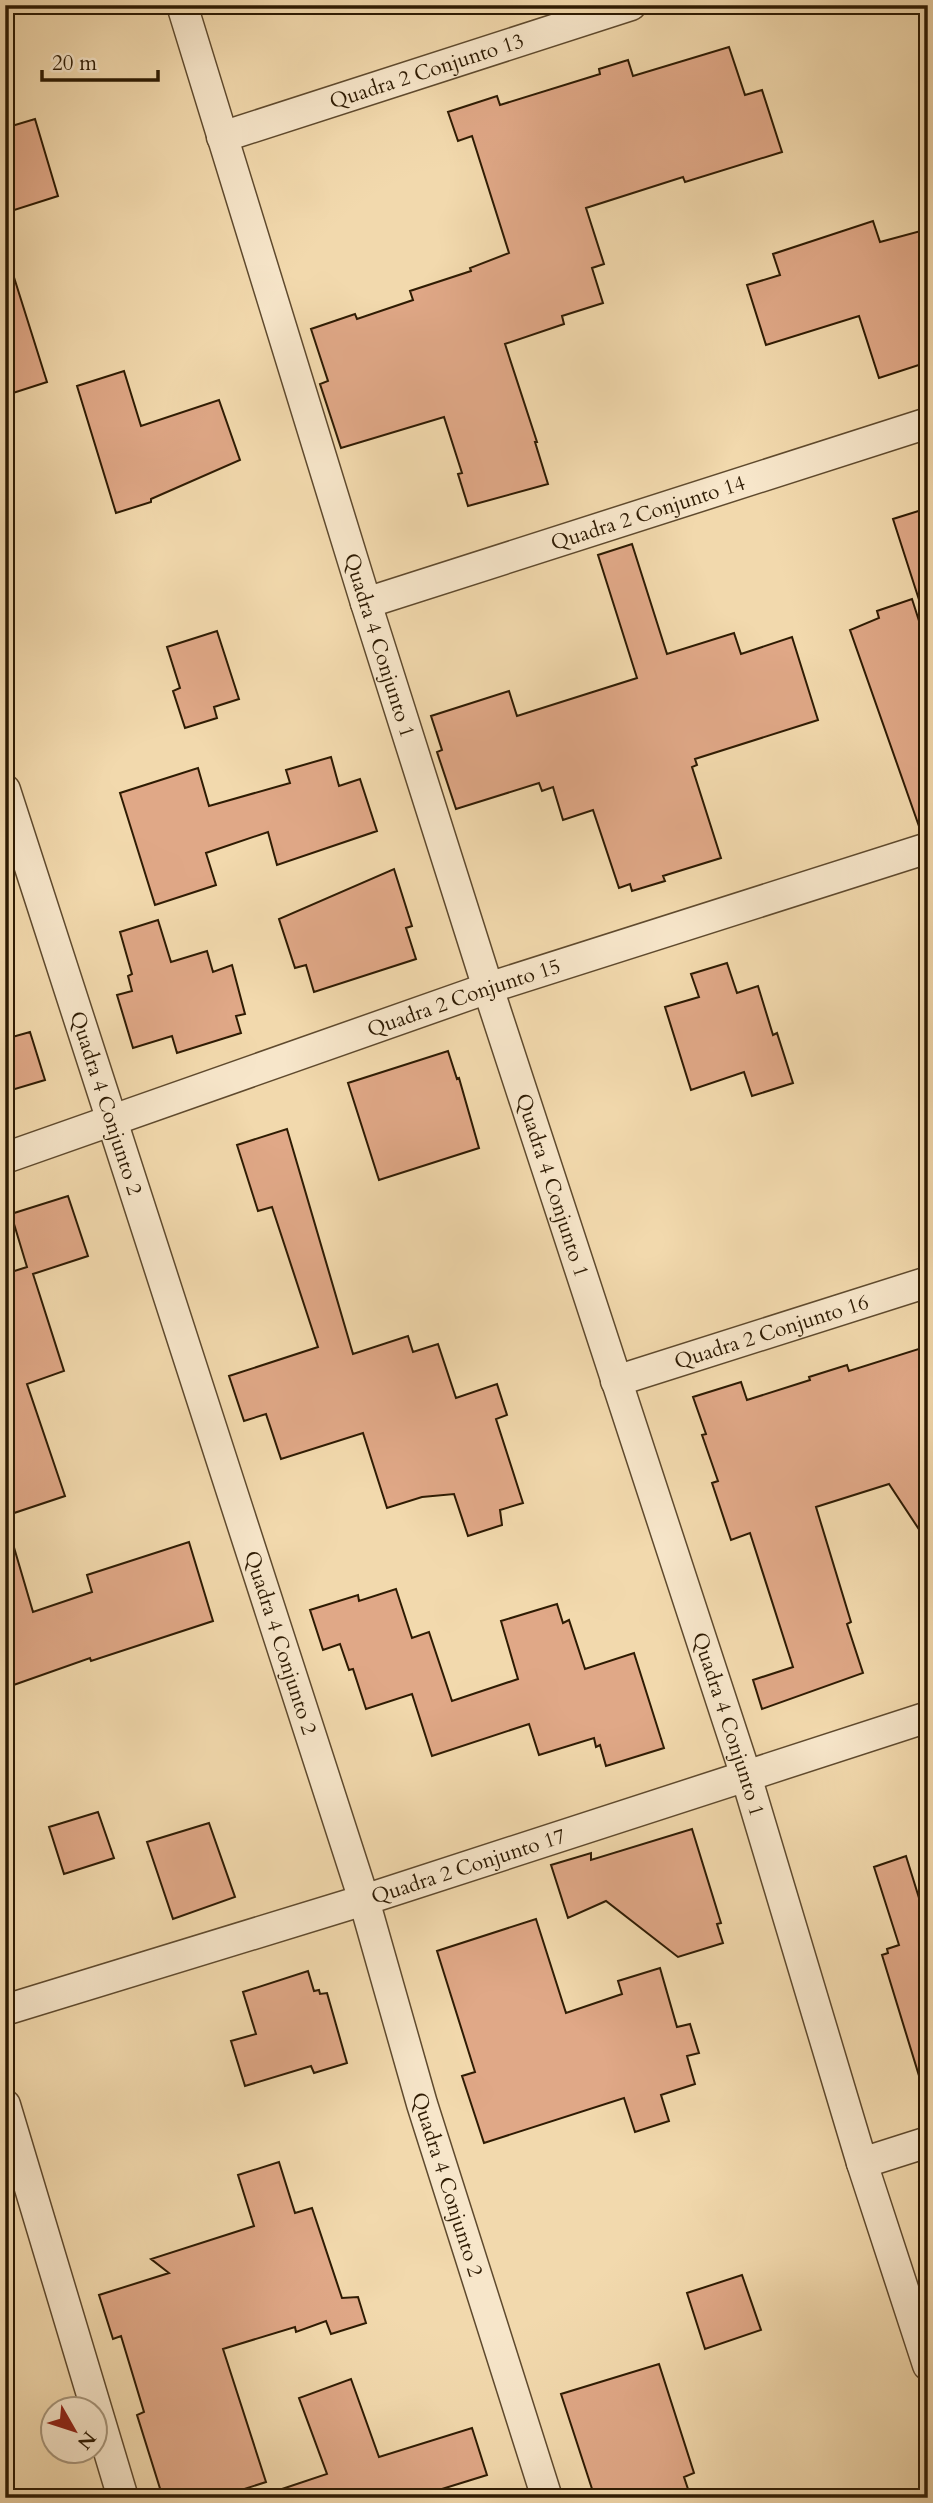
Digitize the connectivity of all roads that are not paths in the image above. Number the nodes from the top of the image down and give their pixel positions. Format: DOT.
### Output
graph roads {
  1 [pos="182,5"];
  2 [pos="631,5"];
  3 [pos="222,137"];
  4 [pos="928,423"];
  5 [pos="366,603"];
  6 [pos="5,790"];
  7 [pos="928,848"];
  8 [pos="488,988"];
  9 [pos="111,1120"];
  10 [pos="5,1158"];
  11 [pos="928,1282"];
  12 [pos="616,1381"];
  13 [pos="928,1717"];
  14 [pos="746,1776"];
  15 [pos="364,1900"];
  16 [pos="5,2010"];
  17 [pos="5,2105"];
  18 [pos="928,2142"];
  19 [pos="862,2163"];
  20 [pos="928,2365"];
  21 [pos="123,2498"];
  22 [pos="547,2498"];
  1 -- 3 [label="street, Quadra 4 Conjunto 1"];
  2 -- 3 [label="street, Quadra 2 Conjunto 13"];
  3 -- 5 [label="street, Quadra 4 Conjunto 1"];
  4 -- 5 [label="street, Quadra 2 Conjunto 14"];
  5 -- 8 [label="street, Quadra 4 Conjunto 1"];
  6 -- 9 [label="street, Quadra 4 Conjunto 2"];
  7 -- 8 [label="street, Quadra 2 Conjunto 15"];
  8 -- 9 [label="street, Quadra 2 Conjunto 15"];
  8 -- 12 [label="street, Quadra 4 Conjunto 1"];
  9 -- 10 [label="street, Quadra 2 Conjunto 15"];
  9 -- 15 [label="street, Quadra 4 Conjunto 2"];
  11 -- 12 [label="street, Quadra 2 Conjunto 16"];
  12 -- 14 [label="street, Quadra 4 Conjunto 1"];
  13 -- 14 [label="street, Quadra 2 Conjunto 17"];
  14 -- 15 [label="street, Quadra 2 Conjunto 17"];
  14 -- 19 [label="street, Quadra 4 Conjunto 1"];
  15 -- 16 [label="street, Quadra 2 Conjunto 17"];
  15 -- 22 [label="street, Quadra 4 Conjunto 2"];
  17 -- 21 [label="street"];
  18 -- 19 [label="street"];
  19 -- 20 [label="street, Quadra 4 Conjunto 1"];
}
